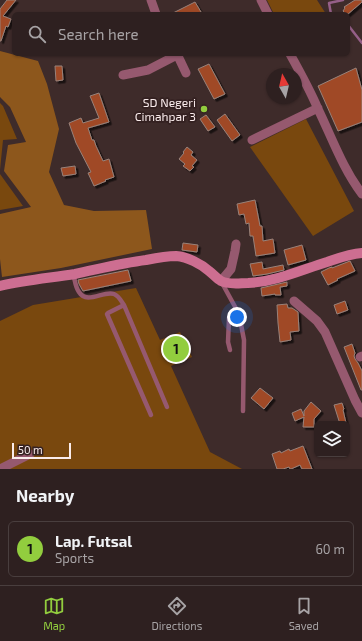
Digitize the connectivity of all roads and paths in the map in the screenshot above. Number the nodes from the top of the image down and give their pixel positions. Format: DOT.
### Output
graph roads {
  1 [pos="151,0"];
  2 [pos="260,0"];
  3 [pos="155,12"];
  4 [pos="267,12"];
  5 [pos="173,56"];
  6 [pos="178,56"];
  7 [pos="291,56"];
  8 [pos="186,73"];
  9 [pos="123,75"];
  10 [pos="318,108"];
  11 [pos="252,140"];
  12 [pos="362,194"];
  13 [pos="236,244"];
  14 [pos="362,254"];
  15 [pos="73,274"];
  16 [pos="221,281"];
  17 [pos="0,286"];
  18 [pos="294,301"];
  19 [pos="124,305"];
  20 [pos="239,314"];
  21 [pos="230,350"];
  22 [pos="167,407"];
  23 [pos="243,411"];
  24 [pos="362,412"];
  25 [pos="151,415"];
  26 [pos="30,454"];
  27 [pos="0,468"];
  1 -- 3 [label="street"];
  2 -- 4 [label="street"];
  5 -- 9 [label="street"];
  6 -- 8 [label="street"];
  7 -- 10 [label="street"];
  10 -- 11 [label="street"];
  10 -- 12 [label="street"];
  13 -- 16 [label="street"];
  14 -- 16 [label="street"];
  15 -- 16 [label="street"];
  15 -- 17 [label="street"];
  15 -- 19 [label="lane"];
  16 -- 20 [label="lane"];
  18 -- 24 [label="street"];
  19 -- 22 [label="lane"];
  19 -- 25 [label="lane"];
  20 -- 21 [label="lane"];
  20 -- 23 [label="lane"];
  26 -- 27 [label="street"];
}
